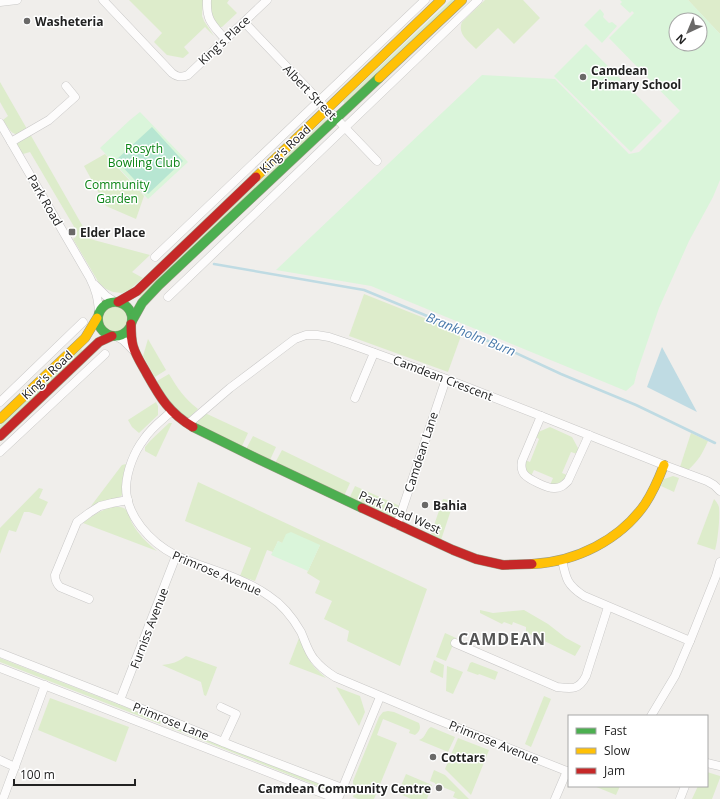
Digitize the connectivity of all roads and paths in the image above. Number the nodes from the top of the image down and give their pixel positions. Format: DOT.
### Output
graph roads {
  1 [pos="17,0"];
  2 [pos="103,0"];
  3 [pos="207,0"];
  4 [pos="267,0"];
  5 [pos="425,0"];
  6 [pos="441,0"];
  7 [pos="462,0"];
  8 [pos="478,0"];
  9 [pos="0,2"];
  10 [pos="244,22"];
  11 [pos="225,39"];
  12 [pos="66,86"];
  13 [pos="319,101"];
  14 [pos="327,109"];
  15 [pos="336,118"];
  16 [pos="0,123"];
  17 [pos="345,128"];
  18 [pos="12,142"];
  19 [pos="377,161"];
  20 [pos="163,249"];
  21 [pos="155,257"];
  22 [pos="171,258"];
  23 [pos="174,271"];
  24 [pos="90,278"];
  25 [pos="184,281"];
  26 [pos="168,297"];
  27 [pos="116,302"];
  28 [pos="98,315"];
  29 [pos="83,322"];
  30 [pos="132,323"];
  31 [pos="114,336"];
  32 [pos="64,341"];
  33 [pos="73,350"];
  34 [pos="135,351"];
  35 [pos="374,353"];
  36 [pos="104,354"];
  37 [pos="72,368"];
  38 [pos="80,376"];
  39 [pos="446,379"];
  40 [pos="356,398"];
  41 [pos="0,402"];
  42 [pos="172,411"];
  43 [pos="541,416"];
  44 [pos="0,418"];
  45 [pos="188,424"];
  46 [pos="588,435"];
  47 [pos="0,436"];
  48 [pos="0,452"];
  49 [pos="664,466"];
  50 [pos="717,488"];
  51 [pos="128,500"];
  52 [pos="397,525"];
  53 [pos="176,556"];
  54 [pos="562,560"];
  55 [pos="720,562"];
  56 [pos="718,577"];
  57 [pos="89,599"];
  58 [pos="608,607"];
  59 [pos="690,641"];
  60 [pos="455,643"];
  61 [pos="0,653"];
  62 [pos="0,668"];
  63 [pos="45,685"];
  64 [pos="380,697"];
  65 [pos="120,700"];
  66 [pos="220,707"];
  67 [pos="652,715"];
  68 [pos="168,719"];
  69 [pos="163,732"];
  70 [pos="223,742"];
  71 [pos="0,760"];
  72 [pos="708,763"];
  73 [pos="720,766"];
  74 [pos="15,767"];
  75 [pos="568,771"];
  76 [pos="685,787"];
  77 [pos="342,788"];
  78 [pos="3,799"];
  79 [pos="338,799"];
  80 [pos="555,799"];
  81 [pos="680,799"];
  1 -- 9 [label="street"];
  2 -- 11 [label="street, King's Place"];
  3 -- 11 [label="street"];
  4 -- 10 [label="street, King's Place"];
  5 -- 13 [label="street"];
  6 -- 14 [label="main road, King's Road"];
  7 -- 15 [label="main road, King's Road"];
  8 -- 17 [label="street"];
  10 -- 11 [label="street, King's Place"];
  10 -- 13 [label="street, Albert Street"];
  12 -- 18 [label="street"];
  13 -- 14 [label="street, Albert Street"];
  13 -- 20 [label="street"];
  14 -- 15 [label="street, Albert Street"];
  14 -- 22 [label="main road, King's Road"];
  15 -- 17 [label="street, Albert Street"];
  15 -- 23 [label="main road, King's Road"];
  16 -- 18 [label="street, Park Road"];
  17 -- 19 [label="street, Albert Street"];
  17 -- 25 [label="street"];
  18 -- 24 [label="street, Park Road"];
  20 -- 21 [label="street"];
  20 -- 22 [label="street"];
  22 -- 27 [label="main road, King's Road"];
  23 -- 25 [label="street"];
  23 -- 30 [label="main road, King's Road"];
  24 -- 27 [label="street, Park Road"];
  24 -- 28 [label="street, Park Road"];
  25 -- 26 [label="street"];
  27 -- 28 [label="main road, King's Road"];
  27 -- 30 [label="main road"];
  28 -- 31 [label="main road"];
  28 -- 33 [label="main road, King's Road"];
  29 -- 32 [label="street"];
  30 -- 31 [label="main road, King's Road"];
  30 -- 34 [label="main road, Park Road West"];
  31 -- 34 [label="street, Park Road West"];
  31 -- 37 [label="main road, King's Road"];
  32 -- 33 [label="street"];
  32 -- 41 [label="street"];
  33 -- 44 [label="main road, King's Road"];
  34 -- 42 [label="main road, Park Road West"];
  35 -- 39 [label="street, Camdean Crescent"];
  35 -- 40 [label="street"];
  35 -- 45 [label="street, Camdean Crescent"];
  36 -- 38 [label="street"];
  37 -- 38 [label="street"];
  37 -- 47 [label="main road, King's Road"];
  38 -- 48 [label="street"];
  39 -- 43 [label="street, Camdean Crescent"];
  39 -- 52 [label="street, Camdean Lane"];
  42 -- 45 [label="main road, Park Road West"];
  42 -- 51 [label="street, Primrose Avenue"];
  43 -- 46 [label="street, Camdean Crescent"];
  43 -- 46 [label="street"];
  45 -- 52 [label="main road, Park Road West"];
  46 -- 49 [label="street, Camdean Crescent"];
  49 -- 50 [label="street, Camdean Crescent"];
  49 -- 54 [label="main road, Park Road West"];
  51 -- 53 [label="street, Primrose Avenue"];
  51 -- 57 [label="street"];
  52 -- 54 [label="main road, Park Road West"];
  53 -- 64 [label="street, Primrose Avenue"];
  53 -- 65 [label="street, Furniss Avenue"];
  54 -- 58 [label="street"];
  55 -- 56 [label="street"];
  56 -- 59 [label="street"];
  58 -- 59 [label="street"];
  58 -- 60 [label="street"];
  59 -- 67 [label="street"];
  61 -- 65 [label="street, Primrose Lane"];
  62 -- 63 [label="street, Primrose Lane"];
  63 -- 69 [label="street, Primrose Lane"];
  63 -- 74 [label="street"];
  64 -- 75 [label="street, Primrose Avenue"];
  64 -- 77 [label="street"];
  65 -- 68 [label="street, Primrose Lane"];
  66 -- 70 [label="street"];
  68 -- 69 [label="street"];
  68 -- 70 [label="street, Primrose Lane"];
  69 -- 79 [label="street, Primrose Lane"];
  70 -- 77 [label="street, Primrose Lane"];
  71 -- 74 [label="street"];
  72 -- 73 [label="street"];
  74 -- 78 [label="street"];
  75 -- 80 [label="street"];
  76 -- 81 [label="street"];
  77 -- 79 [label="street"];
}
